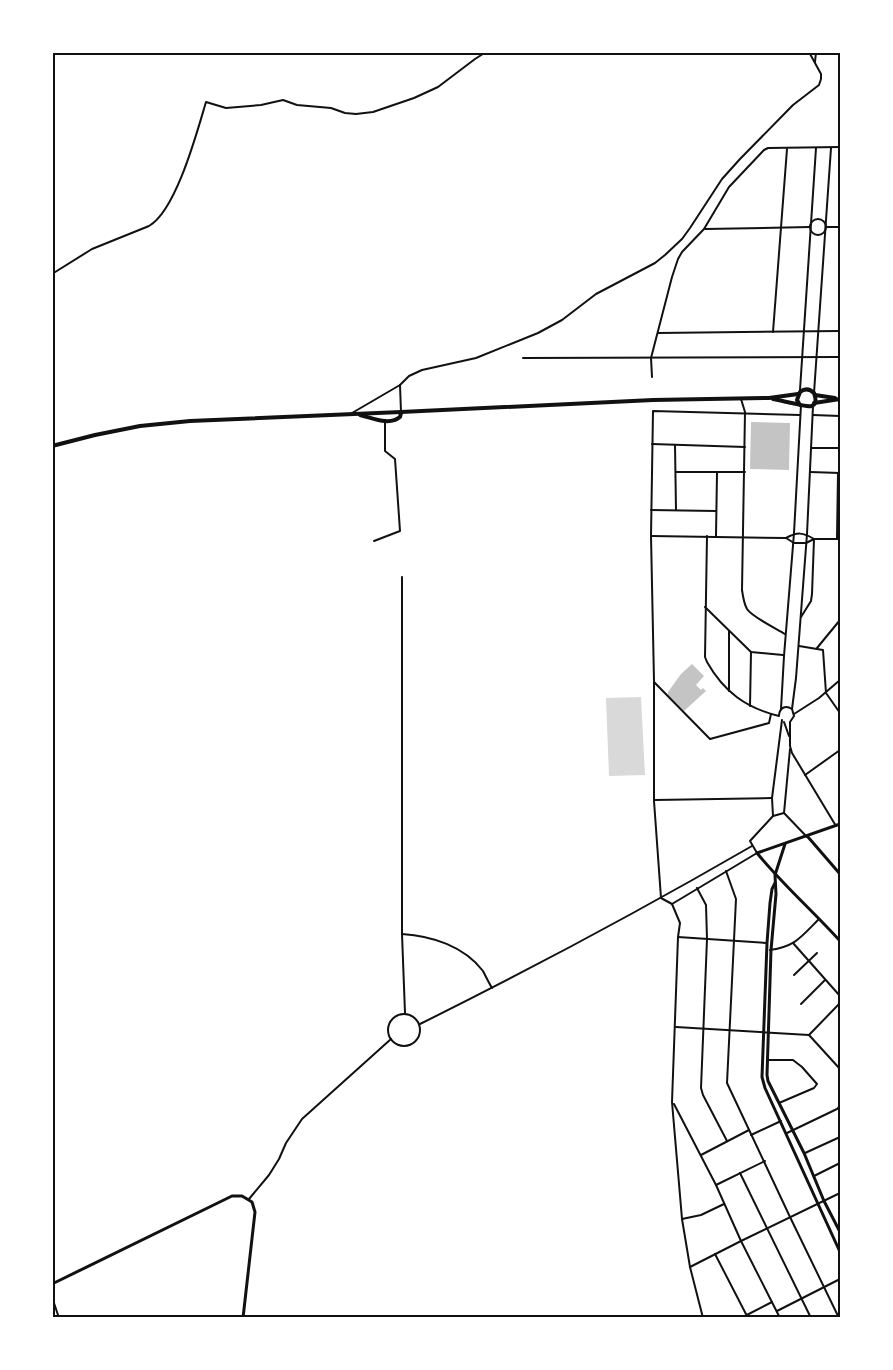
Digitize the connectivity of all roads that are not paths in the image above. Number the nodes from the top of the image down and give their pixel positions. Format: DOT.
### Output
graph roads {
  1 [pos="486,52"];
  2 [pos="809,52"];
  3 [pos="816,52"];
  4 [pos="815,63"];
  5 [pos="840,147"];
  6 [pos="787,148"];
  7 [pos="816,148"];
  8 [pos="831,148"];
  9 [pos="810,227"];
  10 [pos="826,227"];
  11 [pos="840,227"];
  12 [pos="781,228"];
  13 [pos="704,229"];
  14 [pos="52,274"];
  15 [pos="840,331"];
  16 [pos="774,332"];
  17 [pos="803,332"];
  18 [pos="819,332"];
  19 [pos="658,333"];
  20 [pos="802,356"];
  21 [pos="817,357"];
  22 [pos="840,357"];
  23 [pos="523,358"];
  24 [pos="651,358"];
  25 [pos="652,377"];
  26 [pos="400,384"];
  27 [pos="799,393"];
  28 [pos="814,394"];
  29 [pos="769,398"];
  30 [pos="741,399"];
  31 [pos="840,399"];
  32 [pos="813,404"];
  33 [pos="800,405"];
  34 [pos="400,412"];
  35 [pos="746,412"];
  36 [pos="351,414"];
  37 [pos="800,415"];
  38 [pos="813,415"];
  39 [pos="840,416"];
  40 [pos="385,421"];
  41 [pos="652,444"];
  42 [pos="675,445"];
  43 [pos="52,446"];
  44 [pos="745,447"];
  45 [pos="811,447"];
  46 [pos="840,448"];
  47 [pos="676,472"];
  48 [pos="717,472"];
  49 [pos="744,472"];
  50 [pos="810,472"];
  51 [pos="839,473"];
  52 [pos="651,510"];
  53 [pos="676,510"];
  54 [pos="716,511"];
  55 [pos="839,511"];
  56 [pos="794,533"];
  57 [pos="807,534"];
  58 [pos="651,536"];
  59 [pos="707,536"];
  60 [pos="716,536"];
  61 [pos="742,537"];
  62 [pos="786,538"];
  63 [pos="839,538"];
  64 [pos="814,539"];
  65 [pos="374,541"];
  66 [pos="794,543"];
  67 [pos="806,543"];
  68 [pos="402,577"];
  69 [pos="705,607"];
  70 [pos="800,618"];
  71 [pos="840,620"];
  72 [pos="729,631"];
  73 [pos="785,634"];
  74 [pos="798,646"];
  75 [pos="816,648"];
  76 [pos="751,652"];
  77 [pos="784,656"];
  78 [pos="840,680"];
  79 [pos="654,681"];
  80 [pos="729,692"];
  81 [pos="826,693"];
  82 [pos="750,706"];
  83 [pos="781,709"];
  84 [pos="792,709"];
  85 [pos="840,713"];
  86 [pos="771,714"];
  87 [pos="794,714"];
  88 [pos="779,716"];
  89 [pos="783,721"];
  90 [pos="790,722"];
  91 [pos="789,739"];
  92 [pos="790,746"];
  93 [pos="840,750"];
  94 [pos="805,775"];
  95 [pos="772,798"];
  96 [pos="654,801"];
  97 [pos="784,813"];
  98 [pos="772,816"];
  99 [pos="840,824"];
  100 [pos="836,826"];
  101 [pos="807,837"];
  102 [pos="785,844"];
  103 [pos="752,846"];
  104 [pos="757,853"];
  105 [pos="726,871"];
  106 [pos="840,874"];
  107 [pos="775,875"];
  108 [pos="776,881"];
  109 [pos="697,888"];
  110 [pos="661,898"];
  111 [pos="672,904"];
  112 [pos="819,918"];
  113 [pos="402,934"];
  114 [pos="678,937"];
  115 [pos="707,939"];
  116 [pos="735,940"];
  117 [pos="840,941"];
  118 [pos="766,943"];
  119 [pos="793,944"];
  120 [pos="769,950"];
  121 [pos="818,953"];
  122 [pos="809,960"];
  123 [pos="794,975"];
  124 [pos="825,980"];
  125 [pos="492,988"];
  126 [pos="840,996"];
  127 [pos="840,1003"];
  128 [pos="801,1004"];
  129 [pos="405,1014"];
  130 [pos="420,1024"];
  131 [pos="675,1027"];
  132 [pos="704,1029"];
  133 [pos="730,1029"];
  134 [pos="764,1032"];
  135 [pos="769,1032"];
  136 [pos="808,1035"];
  137 [pos="391,1039"];
  138 [pos="768,1060"];
  139 [pos="840,1069"];
  140 [pos="672,1102"];
  141 [pos="779,1103"];
  142 [pos="840,1106"];
  143 [pos="781,1121"];
  144 [pos="749,1130"];
  145 [pos="792,1131"];
  146 [pos="787,1133"];
  147 [pos="752,1135"];
  148 [pos="840,1137"];
  149 [pos="727,1141"];
  150 [pos="804,1153"];
  151 [pos="701,1155"];
  152 [pos="765,1161"];
  153 [pos="840,1163"];
  154 [pos="740,1173"];
  155 [pos="814,1176"];
  156 [pos="716,1185"];
  157 [pos="840,1193"];
  158 [pos="249,1199"];
  159 [pos="824,1201"];
  160 [pos="724,1204"];
  161 [pos="818,1204"];
  162 [pos="790,1217"];
  163 [pos="682,1219"];
  164 [pos="766,1229"];
  165 [pos="840,1230"];
  166 [pos="741,1241"];
  167 [pos="840,1252"];
  168 [pos="715,1254"];
  169 [pos="690,1267"];
  170 [pos="840,1280"];
  171 [pos="52,1284"];
  172 [pos="825,1288"];
  173 [pos="52,1297"];
  174 [pos="801,1300"];
  175 [pos="772,1302"];
  176 [pos="777,1311"];
  177 [pos="748,1316"];
  178 [pos="59,1317"];
  179 [pos="243,1317"];
  180 [pos="703,1317"];
  181 [pos="741,1317"];
  182 [pos="780,1317"];
  183 [pos="811,1317"];
  184 [pos="839,1317"];
  1 -- 14 [label="street"];
  2 -- 4 [label="street"];
  3 -- 4 [label="street"];
  4 -- 26 [label="street"];
  5 -- 8 [label="street"];
  6 -- 7 [label="street"];
  6 -- 12 [label="street"];
  6 -- 13 [label="street"];
  7 -- 8 [label="street"];
  7 -- 9 [label="street"];
  8 -- 10 [label="street"];
  9 -- 10 [label="street"];
  9 -- 10 [label="street"];
  9 -- 12 [label="street"];
  9 -- 17 [label="street"];
  10 -- 11 [label="street"];
  10 -- 18 [label="street"];
  12 -- 13 [label="street"];
  12 -- 16 [label="street"];
  13 -- 19 [label="street"];
  15 -- 18 [label="street"];
  16 -- 17 [label="street"];
  16 -- 19 [label="street"];
  17 -- 18 [label="street"];
  17 -- 20 [label="street"];
  18 -- 21 [label="street"];
  19 -- 24 [label="street"];
  20 -- 21 [label="street"];
  20 -- 24 [label="street"];
  20 -- 27 [label="street"];
  21 -- 22 [label="street"];
  21 -- 28 [label="street"];
  23 -- 24 [label="street"];
  24 -- 25 [label="street"];
  26 -- 34 [label="street"];
  26 -- 36 [label="street"];
  27 -- 28 [label="main road"];
  27 -- 29 [label="main road"];
  27 -- 33 [label="main road"];
  28 -- 31 [label="main road"];
  28 -- 32 [label="main road"];
  29 -- 30 [label="main road"];
  29 -- 33 [label="main road"];
  30 -- 34 [label="main road"];
  30 -- 35 [label="street"];
  31 -- 32 [label="main road"];
  32 -- 33 [label="main road"];
  32 -- 38 [label="street"];
  33 -- 37 [label="street"];
  34 -- 36 [label="main road"];
  34 -- 40 [label="main road"];
  35 -- 37 [label="street"];
  35 -- 41 [label="street"];
  35 -- 44 [label="street"];
  36 -- 40 [label="main road"];
  36 -- 43 [label="main road"];
  37 -- 56 [label="street"];
  38 -- 39 [label="street"];
  38 -- 45 [label="street"];
  40 -- 65 [label="street"];
  41 -- 42 [label="street"];
  41 -- 52 [label="street"];
  42 -- 44 [label="street"];
  42 -- 47 [label="street"];
  44 -- 49 [label="street"];
  45 -- 46 [label="street"];
  45 -- 50 [label="street"];
  47 -- 48 [label="street"];
  47 -- 53 [label="street"];
  48 -- 49 [label="street"];
  48 -- 54 [label="street"];
  49 -- 61 [label="street"];
  50 -- 51 [label="street"];
  50 -- 57 [label="street"];
  51 -- 55 [label="street"];
  52 -- 53 [label="street"];
  52 -- 58 [label="street"];
  53 -- 54 [label="street"];
  54 -- 60 [label="street"];
  55 -- 63 [label="street"];
  56 -- 57 [label="street"];
  56 -- 62 [label="street"];
  56 -- 66 [label="street"];
  57 -- 64 [label="street"];
  57 -- 67 [label="street"];
  58 -- 59 [label="street"];
  58 -- 79 [label="street"];
  59 -- 60 [label="street"];
  59 -- 69 [label="street"];
  60 -- 61 [label="street"];
  61 -- 62 [label="street"];
  61 -- 73 [label="street"];
  62 -- 66 [label="street"];
  63 -- 64 [label="street"];
  64 -- 67 [label="street"];
  64 -- 70 [label="street"];
  66 -- 67 [label="street"];
  66 -- 73 [label="street"];
  67 -- 70 [label="street"];
  68 -- 113 [label="street"];
  69 -- 72 [label="street"];
  69 -- 80 [label="street"];
  70 -- 74 [label="street"];
  71 -- 75 [label="street"];
  72 -- 76 [label="street"];
  72 -- 80 [label="street"];
  73 -- 77 [label="street"];
  74 -- 75 [label="street"];
  74 -- 84 [label="street"];
  75 -- 81 [label="street"];
  76 -- 77 [label="street"];
  76 -- 82 [label="street"];
  77 -- 83 [label="street"];
  78 -- 81 [label="street"];
  79 -- 86 [label="street"];
  79 -- 96 [label="street"];
  80 -- 82 [label="street"];
  81 -- 85 [label="street"];
  81 -- 87 [label="street"];
  82 -- 86 [label="street"];
  83 -- 84 [label="street"];
  83 -- 88 [label="street"];
  84 -- 87 [label="street"];
  86 -- 88 [label="street"];
  87 -- 90 [label="street"];
  88 -- 89 [label="street"];
  89 -- 90 [label="street"];
  89 -- 91 [label="street"];
  89 -- 95 [label="street"];
  90 -- 91 [label="street"];
  91 -- 92 [label="street"];
  92 -- 94 [label="street"];
  92 -- 97 [label="street"];
  93 -- 94 [label="street"];
  94 -- 100 [label="street"];
  95 -- 96 [label="street"];
  95 -- 98 [label="street"];
  96 -- 110 [label="street"];
  97 -- 98 [label="street"];
  97 -- 101 [label="street"];
  98 -- 103 [label="street"];
  99 -- 100 [label="street"];
  100 -- 101 [label="street"];
  101 -- 102 [label="street"];
  101 -- 106 [label="street"];
  102 -- 104 [label="street"];
  102 -- 107 [label="street"];
  103 -- 104 [label="street"];
  103 -- 110 [label="street"];
  104 -- 105 [label="street"];
  104 -- 107 [label="street"];
  105 -- 109 [label="street"];
  105 -- 116 [label="street"];
  107 -- 108 [label="street"];
  107 -- 112 [label="street"];
  108 -- 118 [label="street"];
  108 -- 120 [label="street"];
  109 -- 111 [label="street"];
  109 -- 115 [label="street"];
  110 -- 111 [label="street"];
  110 -- 125 [label="street"];
  111 -- 114 [label="street"];
  112 -- 117 [label="street"];
  112 -- 119 [label="street"];
  113 -- 125 [label="street"];
  113 -- 129 [label="street"];
  114 -- 115 [label="street"];
  114 -- 131 [label="street"];
  115 -- 116 [label="street"];
  115 -- 132 [label="street"];
  116 -- 118 [label="street"];
  116 -- 133 [label="street"];
  118 -- 120 [label="street"];
  119 -- 120 [label="street"];
  119 -- 122 [label="street"];
  120 -- 134 [label="street"];
  120 -- 135 [label="street"];
  121 -- 122 [label="street"];
  122 -- 123 [label="street"];
  122 -- 124 [label="street"];
  124 -- 126 [label="street"];
  124 -- 128 [label="street"];
  125 -- 130 [label="street"];
  127 -- 136 [label="street"];
  129 -- 130 [label="street"];
  129 -- 137 [label="street"];
  130 -- 137 [label="street"];
  131 -- 132 [label="street"];
  131 -- 140 [label="street"];
  132 -- 133 [label="street"];
  132 -- 149 [label="street"];
  133 -- 134 [label="street"];
  133 -- 144 [label="street"];
  134 -- 135 [label="street"];
  134 -- 143 [label="street"];
  135 -- 136 [label="street"];
  135 -- 138 [label="street"];
  136 -- 139 [label="street"];
  137 -- 158 [label="street"];
  138 -- 141 [label="street"];
  138 -- 141 [label="street"];
  140 -- 151 [label="street"];
  140 -- 163 [label="street"];
  141 -- 145 [label="street"];
  142 -- 145 [label="street"];
  143 -- 146 [label="street"];
  143 -- 147 [label="street"];
  144 -- 147 [label="street"];
  144 -- 149 [label="street"];
  145 -- 146 [label="street"];
  145 -- 150 [label="street"];
  146 -- 161 [label="street"];
  147 -- 152 [label="street"];
  148 -- 150 [label="street"];
  149 -- 151 [label="street"];
  150 -- 155 [label="street"];
  151 -- 156 [label="street"];
  152 -- 154 [label="street"];
  152 -- 162 [label="street"];
  153 -- 155 [label="street"];
  154 -- 156 [label="street"];
  154 -- 164 [label="street"];
  155 -- 159 [label="street"];
  156 -- 160 [label="street"];
  157 -- 159 [label="street"];
  158 -- 171 [label="street"];
  158 -- 179 [label="street"];
  159 -- 161 [label="street"];
  159 -- 165 [label="street"];
  160 -- 163 [label="street"];
  160 -- 166 [label="street"];
  161 -- 162 [label="street"];
  161 -- 167 [label="street"];
  162 -- 164 [label="street"];
  162 -- 172 [label="street"];
  163 -- 169 [label="street"];
  164 -- 166 [label="street"];
  164 -- 174 [label="street"];
  166 -- 168 [label="street"];
  166 -- 175 [label="street"];
  168 -- 169 [label="street"];
  168 -- 177 [label="street"];
  169 -- 180 [label="street"];
  170 -- 172 [label="street"];
  172 -- 174 [label="street"];
  172 -- 184 [label="street"];
  173 -- 178 [label="street"];
  174 -- 176 [label="street"];
  174 -- 183 [label="street"];
  175 -- 176 [label="street"];
  175 -- 177 [label="street"];
  176 -- 182 [label="street"];
  177 -- 181 [label="street"];
}
